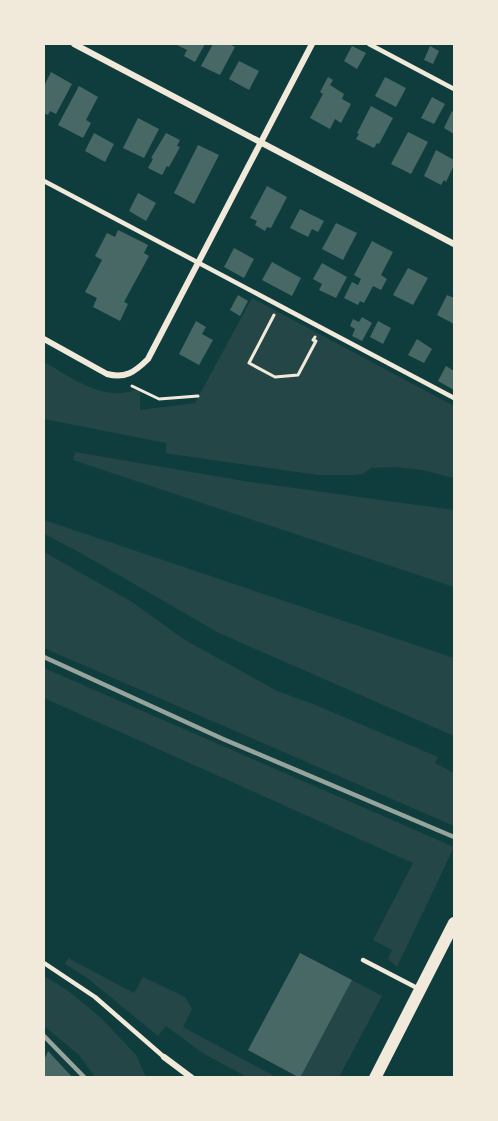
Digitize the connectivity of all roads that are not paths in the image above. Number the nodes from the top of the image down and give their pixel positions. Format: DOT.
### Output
graph roads {
  1 [pos="74,44"];
  2 [pos="312,44"];
  3 [pos="369,44"];
  4 [pos="454,89"];
  5 [pos="260,142"];
  6 [pos="44,181"];
  7 [pos="454,243"];
  8 [pos="198,262"];
  9 [pos="44,339"];
  10 [pos="454,399"];
  11 [pos="454,923"];
  12 [pos="363,960"];
  13 [pos="44,963"];
  14 [pos="420,989"];
  15 [pos="164,1057"];
  16 [pos="192,1077"];
  17 [pos="375,1077"];
  1 -- 5 [label="street"];
  2 -- 5 [label="street"];
  3 -- 4 [label="lane"];
  5 -- 7 [label="street"];
  5 -- 8 [label="street"];
  6 -- 8 [label="lane"];
  8 -- 9 [label="street"];
  8 -- 10 [label="lane"];
  11 -- 14 [label="main road"];
  12 -- 14 [label="lane"];
  13 -- 15 [label="lane"];
  14 -- 17 [label="main road"];
  15 -- 16 [label="street"];
}
